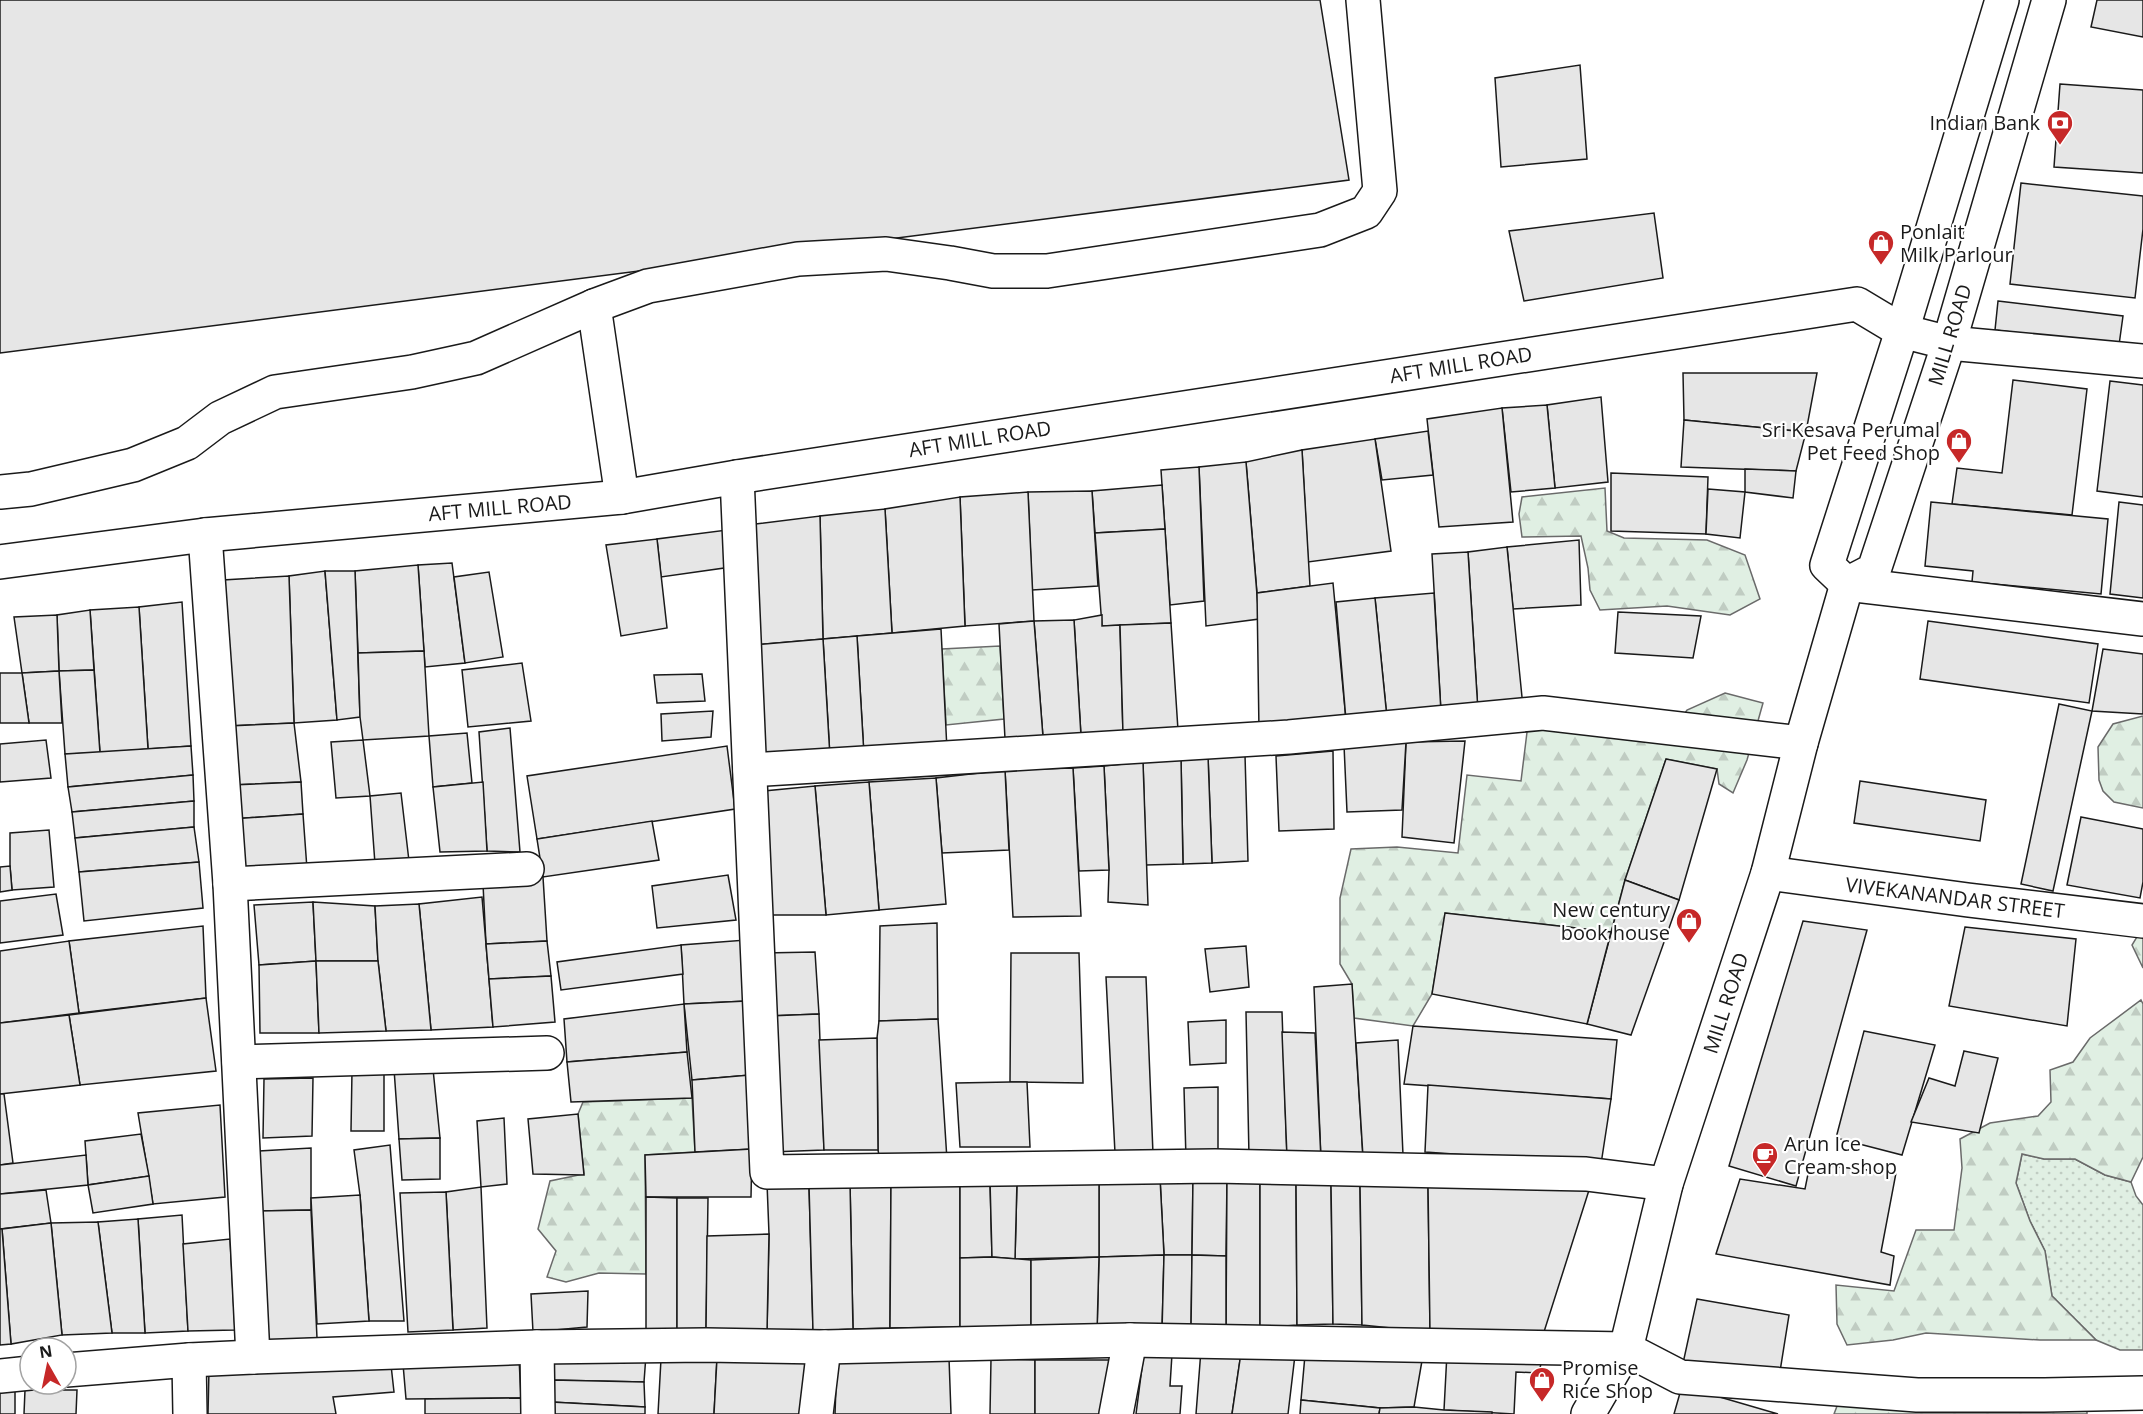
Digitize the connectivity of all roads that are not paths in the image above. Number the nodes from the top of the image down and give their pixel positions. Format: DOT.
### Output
graph roads {
  1 [pos="1363,0"];
  2 [pos="2002,0"];
  3 [pos="2049,0"];
  4 [pos="594,306"];
  5 [pos="1902,331"];
  6 [pos="1949,343"];
  7 [pos="2143,361"];
  8 [pos="737,477"];
  9 [pos="0,492"];
  10 [pos="622,497"];
  11 [pos="205,535"];
  12 [pos="0,562"];
  13 [pos="1847,584"];
  14 [pos="2143,618"];
  15 [pos="1801,743"];
  16 [pos="750,770"];
  17 [pos="527,869"];
  18 [pos="1768,873"];
  19 [pos="230,884"];
  20 [pos="2143,921"];
  21 [pos="547,1053"];
  22 [pos="239,1062"];
  23 [pos="1666,1184"];
  24 [pos="1130,1340"];
  25 [pos="537,1347"];
  26 [pos="824,1347"];
  27 [pos="1626,1349"];
  28 [pos="253,1357"];
  29 [pos="189,1360"];
  30 [pos="78,1369"];
  31 [pos="18,1374"];
  32 [pos="0,1376"];
  33 [pos="2143,1393"];
  34 [pos="1597,1407"];
  35 [pos="190,1414"];
  36 [pos="538,1414"];
  37 [pos="816,1414"];
  38 [pos="1116,1414"];
  1 -- 4 [label="street"];
  2 -- 5 [label="street"];
  3 -- 6 [label="street, MILL ROAD"];
  4 -- 9 [label="street"];
  4 -- 10 [label="street"];
  5 -- 6 [label="street, AFT MILL ROAD"];
  5 -- 8 [label="street, AFT MILL ROAD"];
  5 -- 13 [label="street"];
  6 -- 7 [label="street, AFT MILL ROAD"];
  6 -- 13 [label="street, MILL ROAD"];
  8 -- 10 [label="street, AFT MILL ROAD"];
  8 -- 16 [label="street"];
  10 -- 11 [label="street, AFT MILL ROAD"];
  11 -- 12 [label="street, AFT MILL ROAD"];
  11 -- 19 [label="street"];
  13 -- 14 [label="street"];
  13 -- 15 [label="street, MILL ROAD"];
  15 -- 16 [label="street"];
  15 -- 18 [label="street, MILL ROAD"];
  16 -- 23 [label="street"];
  17 -- 19 [label="street"];
  18 -- 20 [label="street, VIVEKANANDAR STREET"];
  18 -- 23 [label="street, MILL ROAD"];
  19 -- 22 [label="street"];
  21 -- 22 [label="street"];
  22 -- 28 [label="street"];
  23 -- 27 [label="street, MILL ROAD"];
  24 -- 26 [label="street"];
  24 -- 27 [label="street"];
  24 -- 38 [label="street"];
  25 -- 26 [label="street"];
  25 -- 28 [label="street"];
  25 -- 36 [label="street"];
  26 -- 37 [label="street"];
  27 -- 33 [label="street"];
  27 -- 34 [label="street, MILL ROAD"];
  28 -- 29 [label="street"];
  29 -- 30 [label="street"];
  29 -- 35 [label="street"];
  31 -- 32 [label="street"];
}
